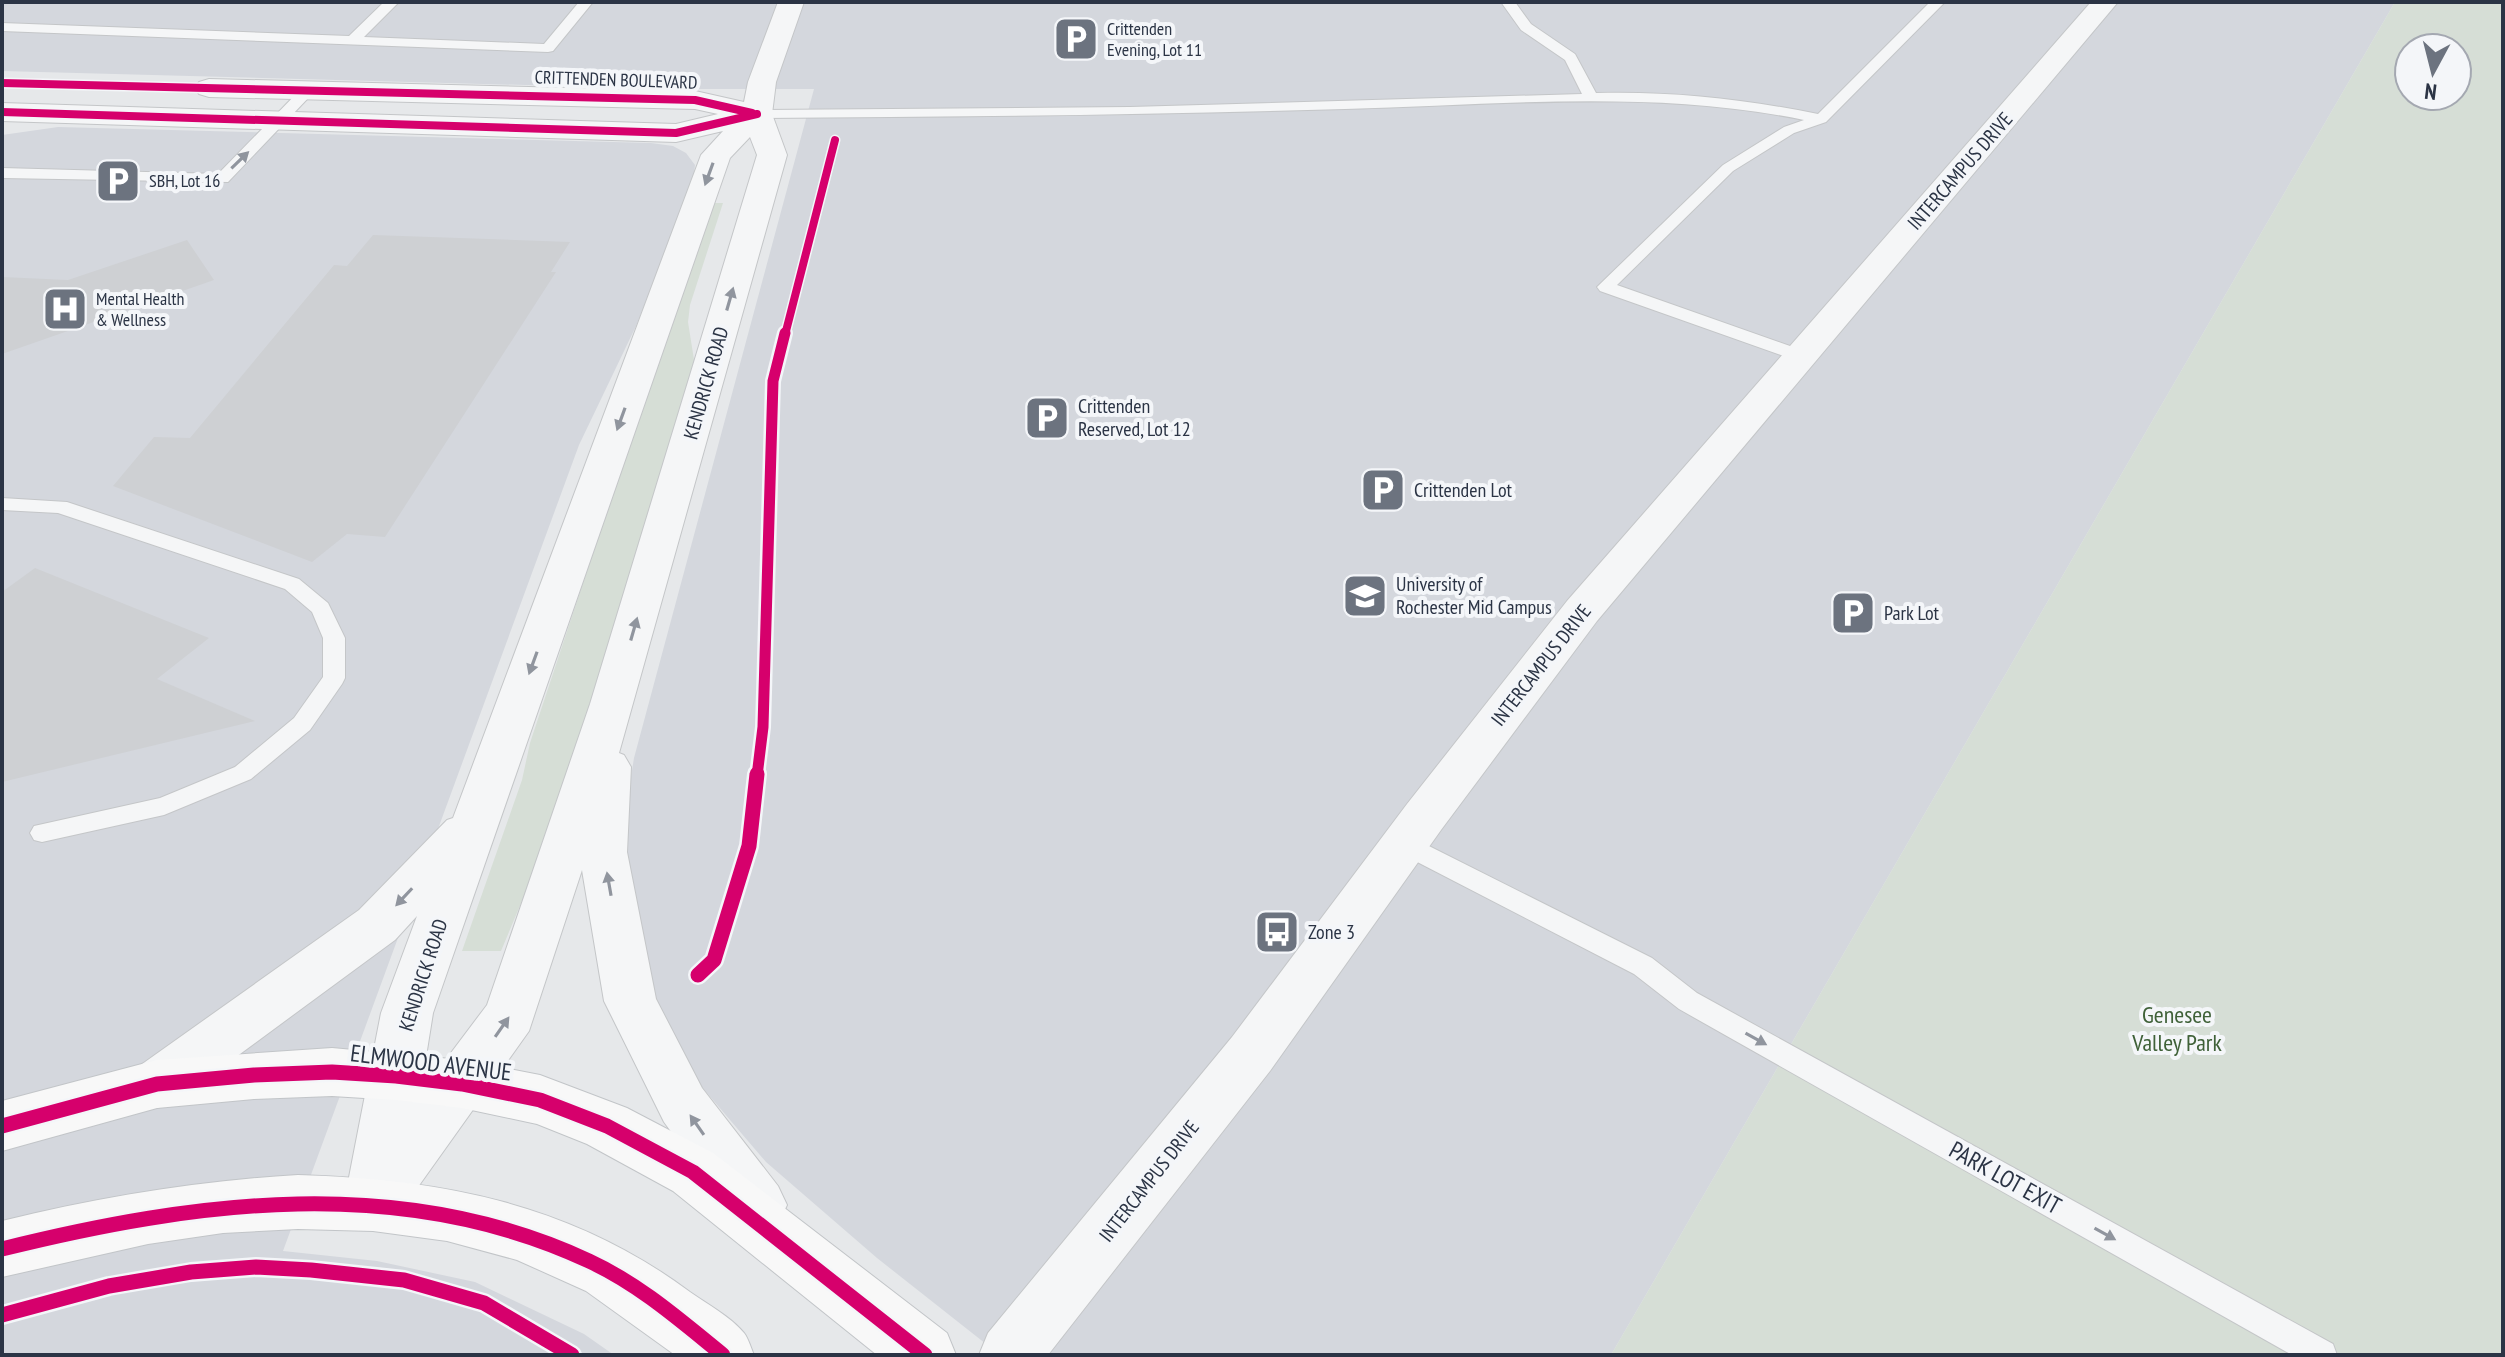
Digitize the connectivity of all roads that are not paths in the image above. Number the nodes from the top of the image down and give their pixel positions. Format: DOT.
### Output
graph roads {
  1 [pos="392,2"];
  2 [pos="586,2"];
  3 [pos="791,2"];
  4 [pos="1508,2"];
  5 [pos="1938,2"];
  6 [pos="2105,2"];
  7 [pos="2,27"];
  8 [pos="353,40"];
  9 [pos="2,83"];
  10 [pos="307,91"];
  11 [pos="1591,98"];
  12 [pos="2,112"];
  13 [pos="757,114"];
  14 [pos="1821,119"];
  15 [pos="278,121"];
  16 [pos="2,173"];
  17 [pos="1801,356"];
  18 [pos="2,504"];
  19 [pos="612,704"];
  20 [pos="476,820"];
  21 [pos="42,833"];
  22 [pos="1405,844"];
  23 [pos="396,1076"];
  24 [pos="157,1084"];
  25 [pos="462,1084"];
  26 [pos="2,1126"];
  27 [pos="373,1203"];
  28 [pos="2,1249"];
  29 [pos="798,1252"];
  30 [pos="723,1355"];
  31 [pos="925,1355"];
  32 [pos="1010,1355"];
  33 [pos="2322,1355"];
  1 -- 8 [label="lane"];
  2 -- 8 [label="lane"];
  3 -- 13 [label="street"];
  4 -- 11 [label="lane"];
  5 -- 14 [label="lane"];
  6 -- 17 [label="street, INTERCAMPUS DRIVE"];
  7 -- 8 [label="lane"];
  9 -- 10 [label="street, CRITTENDEN BOULEVARD"];
  10 -- 13 [label="street, CRITTENDEN BOULEVARD"];
  10 -- 15 [label="lane"];
  11 -- 13 [label="lane"];
  11 -- 14 [label="lane"];
  12 -- 15 [label="street"];
  13 -- 15 [label="street"];
  19 -- 13 [label="street, KENDRICK ROAD, one-way"];
  13 -- 20 [label="street, KENDRICK ROAD, one-way"];
  14 -- 17 [label="lane"];
  16 -- 15 [label="lane, one-way"];
  17 -- 22 [label="street, INTERCAMPUS DRIVE"];
  18 -- 21 [label="lane"];
  25 -- 19 [label="street, KENDRICK ROAD, one-way"];
  29 -- 19 [label="street, one-way"];
  20 -- 23 [label="street, KENDRICK ROAD"];
  20 -- 24 [label="street, one-way"];
  22 -- 32 [label="street, INTERCAMPUS DRIVE"];
  22 -- 33 [label="lane, PARK LOT EXIT, one-way"];
  23 -- 24 [label="main road, ELMWOOD AVENUE"];
  23 -- 25 [label="main road, ELMWOOD AVENUE"];
  23 -- 27 [label="street, KENDRICK ROAD"];
  24 -- 26 [label="main road, ELMWOOD AVENUE"];
  25 -- 27 [label="street, KENDRICK ROAD"];
  25 -- 29 [label="main road, ELMWOOD AVENUE"];
  27 -- 28 [label="main road"];
  27 -- 30 [label="main road"];
  29 -- 31 [label="main road, ELMWOOD AVENUE"];
}
